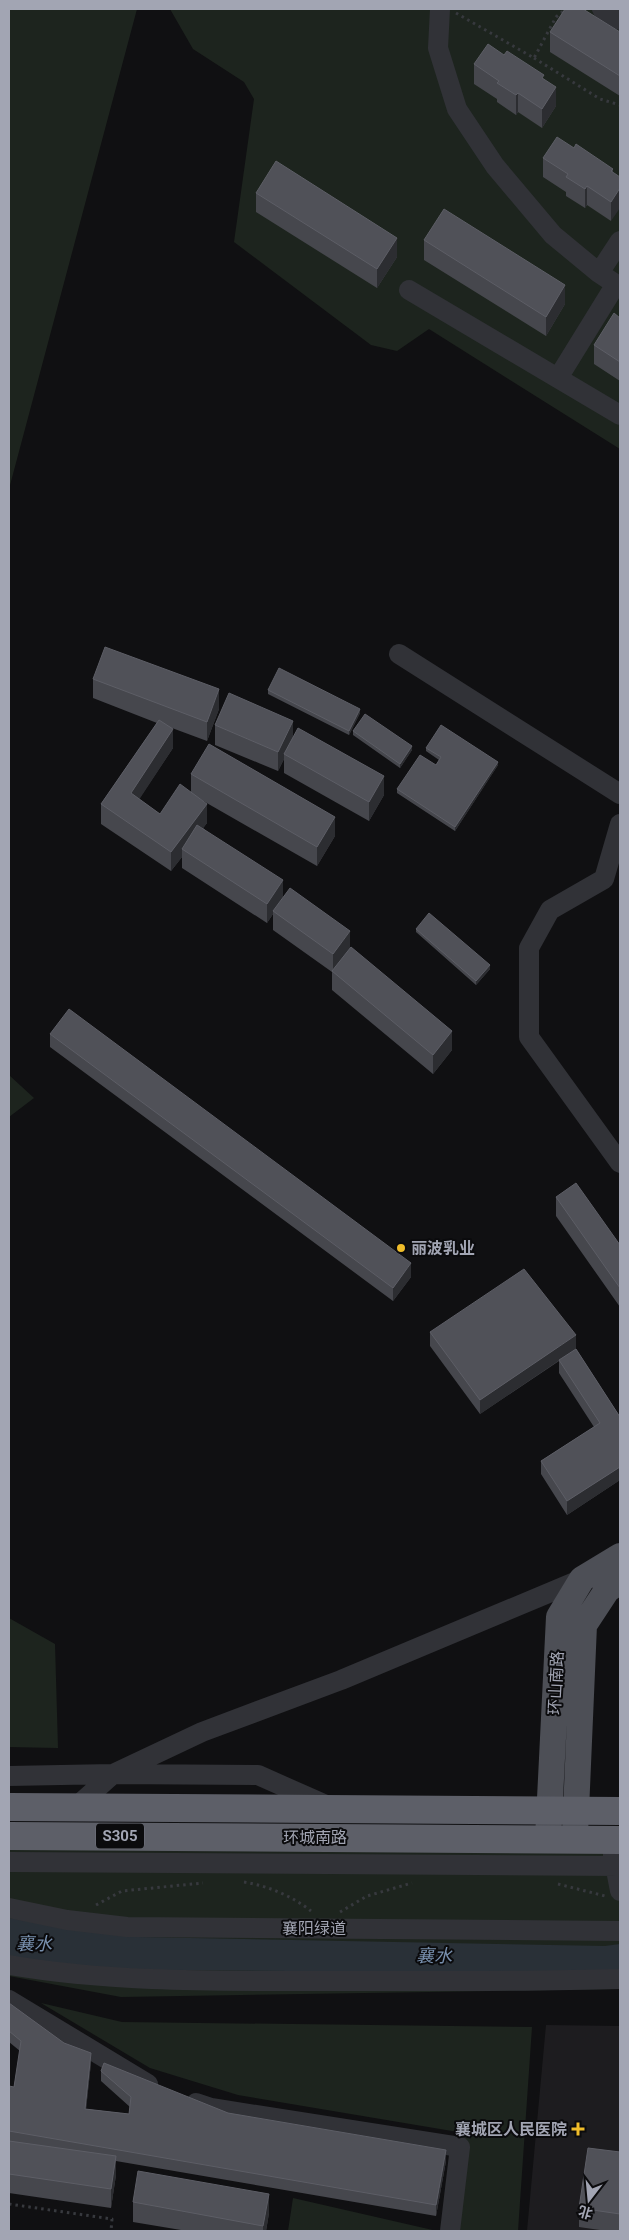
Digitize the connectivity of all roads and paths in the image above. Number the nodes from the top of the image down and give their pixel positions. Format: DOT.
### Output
graph roads {
  1 [pos="440,9"];
  2 [pos="449,9"];
  3 [pos="566,9"];
  4 [pos="602,9"];
  5 [pos="620,20"];
  6 [pos="534,58"];
  7 [pos="620,105"];
  8 [pos="620,241"];
  9 [pos="612,281"];
  10 [pos="409,290"];
  11 [pos="558,378"];
  12 [pos="620,415"];
  13 [pos="399,654"];
  14 [pos="620,794"];
  15 [pos="620,824"];
  16 [pos="620,1163"];
  17 [pos="620,1556"];
  18 [pos="582,1578"];
  19 [pos="620,1581"];
  20 [pos="112,1774"];
  21 [pos="9,1776"];
  22 [pos="9,1807"];
  23 [pos="76,1807"];
  24 [pos="334,1809"];
  25 [pos="548,1810"];
  26 [pos="575,1811"];
  27 [pos="620,1811"];
  28 [pos="9,1836"];
  29 [pos="548,1838"];
  30 [pos="575,1839"];
  31 [pos="615,1840"];
  32 [pos="9,1862"];
  33 [pos="618,1866"];
  34 [pos="237,1881"];
  35 [pos="209,1882"];
  36 [pos="417,1882"];
  37 [pos="554,1883"];
  38 [pos="616,1894"];
  39 [pos="9,1908"];
  40 [pos="67,1920"];
  41 [pos="326,1928"];
  42 [pos="620,1931"];
  43 [pos="9,1965"];
  44 [pos="620,1979"];
  45 [pos="9,2000"];
  46 [pos="9,2204"];
  47 [pos="111,2231"];
  48 [pos="450,2231"];
  1 -- 9 [label="street"];
  2 -- 6 [label="path"];
  3 -- 6 [label="path"];
  4 -- 5 [label="street"];
  6 -- 7 [label="path"];
  8 -- 9 [label="street"];
  9 -- 11 [label="street"];
  10 -- 11 [label="street"];
  11 -- 12 [label="street"];
  13 -- 14 [label="street"];
  15 -- 16 [label="street"];
  17 -- 18 [label="main road, 环山南路"];
  18 -- 20 [label="street"];
  18 -- 25 [label="main road, 环山南路"];
  19 -- 26 [label="main road, 环山南路"];
  20 -- 21 [label="street"];
  20 -- 23 [label="street"];
  20 -- 24 [label="street"];
  22 -- 23 [label="highway, 环城南路"];
  23 -- 24 [label="highway, 环城南路"];
  24 -- 25 [label="highway, 环城南路"];
  25 -- 26 [label="highway, 环城南路"];
  25 -- 29 [label="main road, 环山南路"];
  26 -- 27 [label="highway, 环城南路"];
  26 -- 30 [label="main road, 环山南路"];
  28 -- 29 [label="highway, 环城南路 / S305"];
  29 -- 30 [label="highway, 环城南路"];
  30 -- 31 [label="highway, 环城南路"];
  31 -- 33 [label="street"];
  32 -- 33 [label="street"];
  33 -- 38 [label="street"];
  34 -- 41 [label="path"];
  35 -- 40 [label="path"];
  36 -- 41 [label="path"];
  37 -- 38 [label="path"];
  39 -- 40 [label="street, 襄阳绿道"];
  40 -- 41 [label="street, 襄阳绿道"];
  41 -- 42 [label="street, 襄阳绿道"];
  43 -- 44 [label="street"];
  45 -- 48 [label="street"];
  46 -- 47 [label="path"];
}
